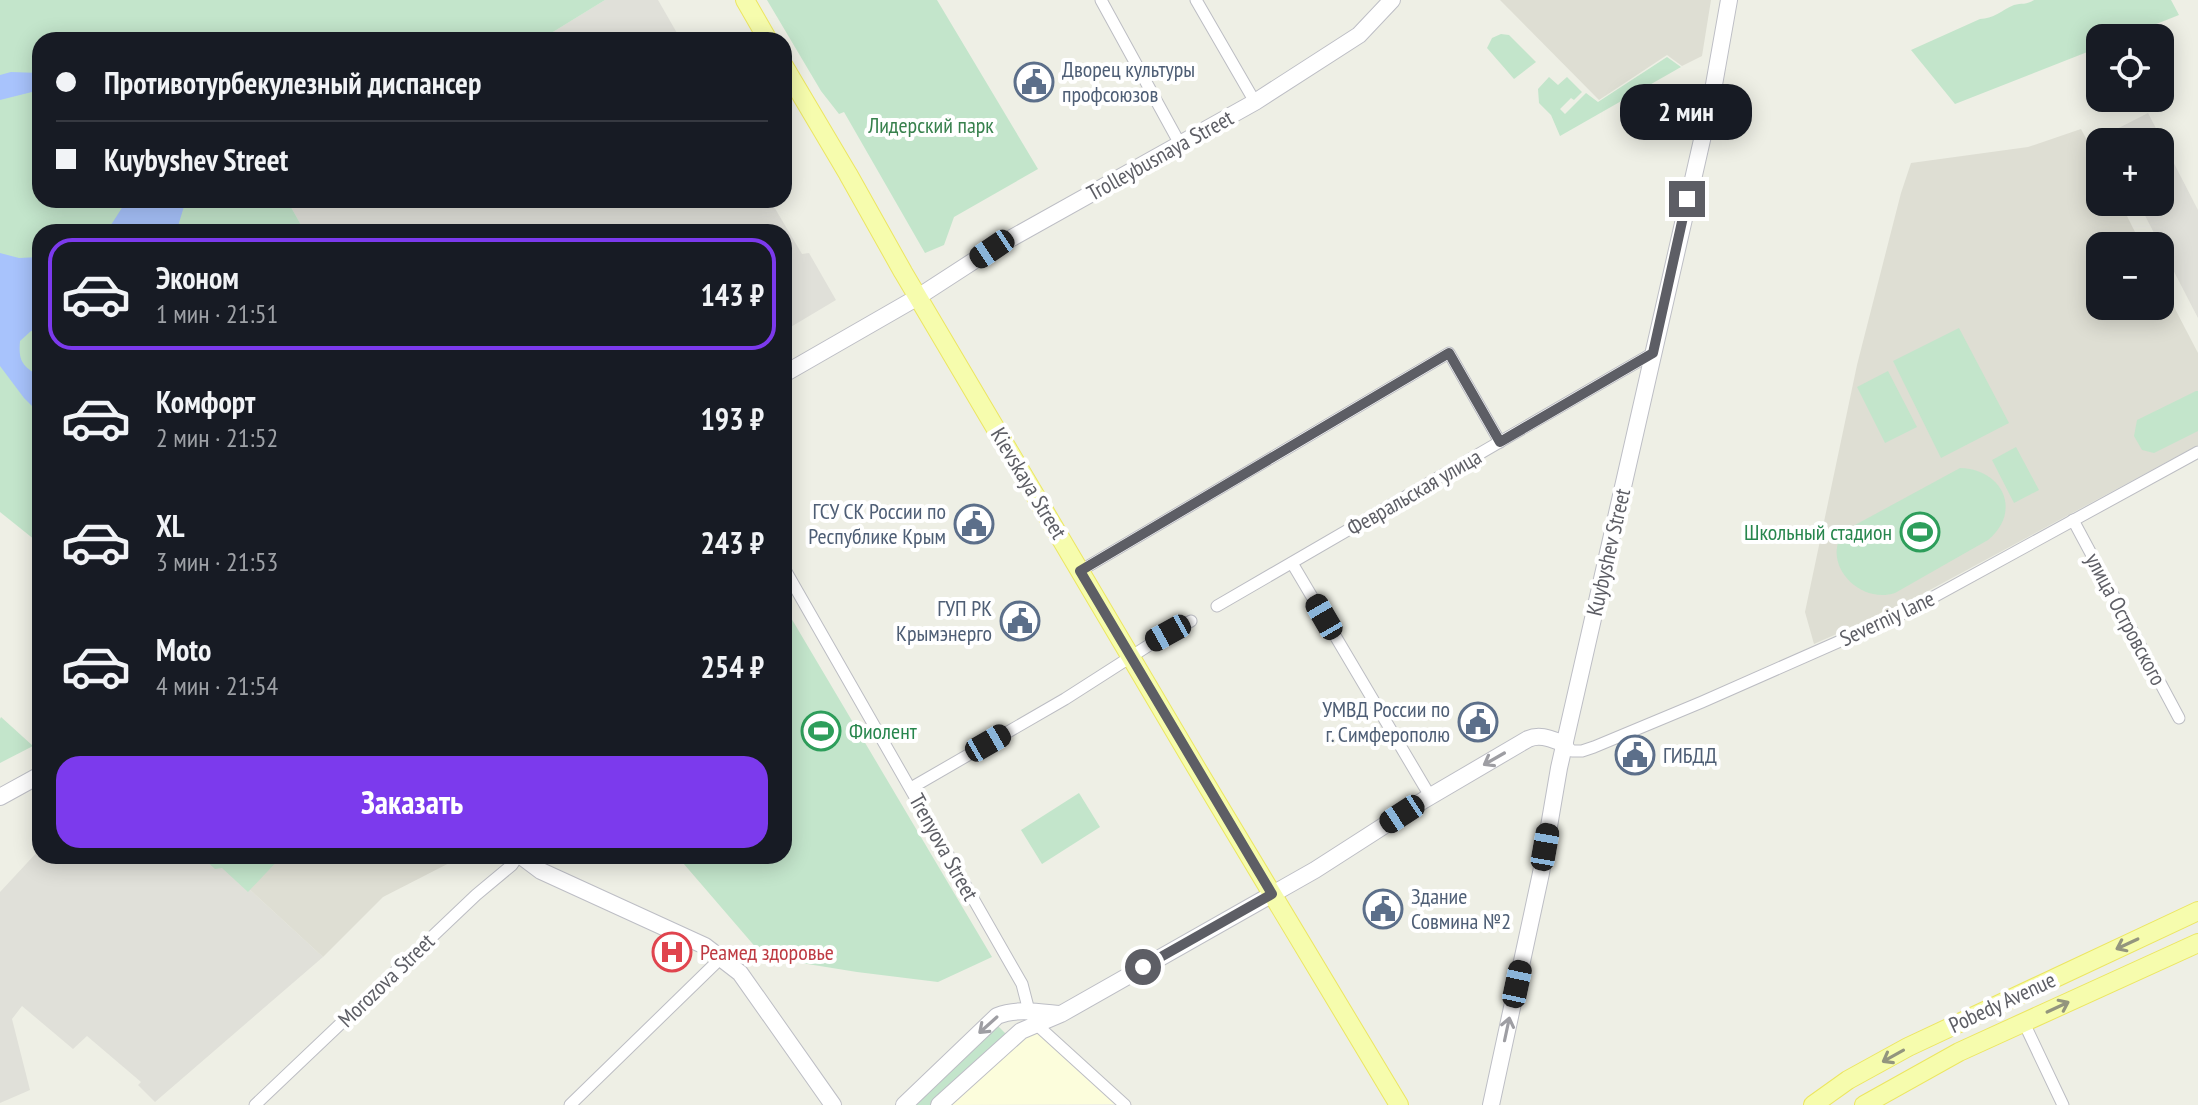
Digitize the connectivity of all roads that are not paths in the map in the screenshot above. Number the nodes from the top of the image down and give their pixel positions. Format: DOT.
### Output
graph roads {
  1 [pos="745,0"];
  2 [pos="1101,0"];
  3 [pos="1196,0"];
  4 [pos="1392,0"];
  5 [pos="1729,0"];
  6 [pos="763,32"];
  7 [pos="792,80"];
  8 [pos="1255,102"];
  9 [pos="1180,144"];
  10 [pos="918,297"];
  11 [pos="1653,353"];
  12 [pos="792,369"];
  13 [pos="1500,442"];
  14 [pos="2198,452"];
  15 [pos="2073,520"];
  16 [pos="1292,563"];
  17 [pos="1080,571"];
  18 [pos="792,582"];
  19 [pos="1217,606"];
  20 [pos="1191,621"];
  21 [pos="1131,656"];
  22 [pos="2179,718"];
  23 [pos="1565,744"];
  24 [pos="32,779"];
  25 [pos="911,788"];
  26 [pos="1430,796"];
  27 [pos="0,797"];
  28 [pos="513,864"];
  29 [pos="531,864"];
  30 [pos="1272,894"];
  31 [pos="2198,911"];
  32 [pos="2198,943"];
  33 [pos="722,957"];
  34 [pos="1033,1018"];
  35 [pos="2024,1023"];
  36 [pos="255,1105"];
  37 [pos="570,1105"];
  38 [pos="833,1105"];
  39 [pos="904,1105"];
  40 [pos="939,1105"];
  41 [pos="1125,1105"];
  42 [pos="1399,1105"];
  43 [pos="1491,1105"];
  44 [pos="1813,1105"];
  45 [pos="1864,1105"];
  46 [pos="2063,1105"];
  1 -- 6 [label="main road"];
  2 -- 9 [label="street"];
  3 -- 8 [label="street"];
  4 -- 8 [label="main road, Trolleybusnaya Street"];
  5 -- 11 [label="main road, Kuybyshev Street"];
  7 -- 10 [label="main road, Kievskaya Street"];
  8 -- 9 [label="main road, Trolleybusnaya Street"];
  9 -- 10 [label="main road, Trolleybusnaya Street"];
  10 -- 12 [label="main road, Trolleybusnaya Street"];
  10 -- 17 [label="main road, Kievskaya Street"];
  11 -- 13 [label="street, Февральская улица"];
  11 -- 23 [label="main road, Kuybyshev Street"];
  13 -- 16 [label="street, Февральская улица"];
  13 -- 17 [label="street"];
  14 -- 15 [label="street, Severniy lane"];
  15 -- 22 [label="street, улица Островского"];
  15 -- 23 [label="street, Severniy lane"];
  16 -- 19 [label="street, Февральская улица"];
  16 -- 26 [label="street"];
  17 -- 21 [label="main road, Kievskaya Street"];
  18 -- 25 [label="street, Trenyova Street"];
  20 -- 21 [label="street"];
  21 -- 25 [label="street"];
  21 -- 30 [label="main road, Kievskaya Street"];
  23 -- 26 [label="main road, one-way"];
  43 -- 23 [label="main road, Kuybyshev Street, one-way"];
  24 -- 27 [label="main road"];
  25 -- 34 [label="street, Trenyova Street"];
  26 -- 30 [label="main road"];
  28 -- 36 [label="street, Morozova Street"];
  29 -- 33 [label="main road"];
  30 -- 34 [label="main road"];
  30 -- 42 [label="main road, Kievskaya Street"];
  31 -- 44 [label="main road, Pobedy Avenue, one-way"];
  35 -- 32 [label="main road, Pobedy Avenue, one-way"];
  33 -- 37 [label="street"];
  33 -- 38 [label="main road"];
  34 -- 39 [label="main road, one-way"];
  34 -- 40 [label="main road"];
  34 -- 41 [label="street, Trenyova Street"];
  35 -- 45 [label="main road, Pobedy Avenue"];
  35 -- 46 [label="street"];
}
